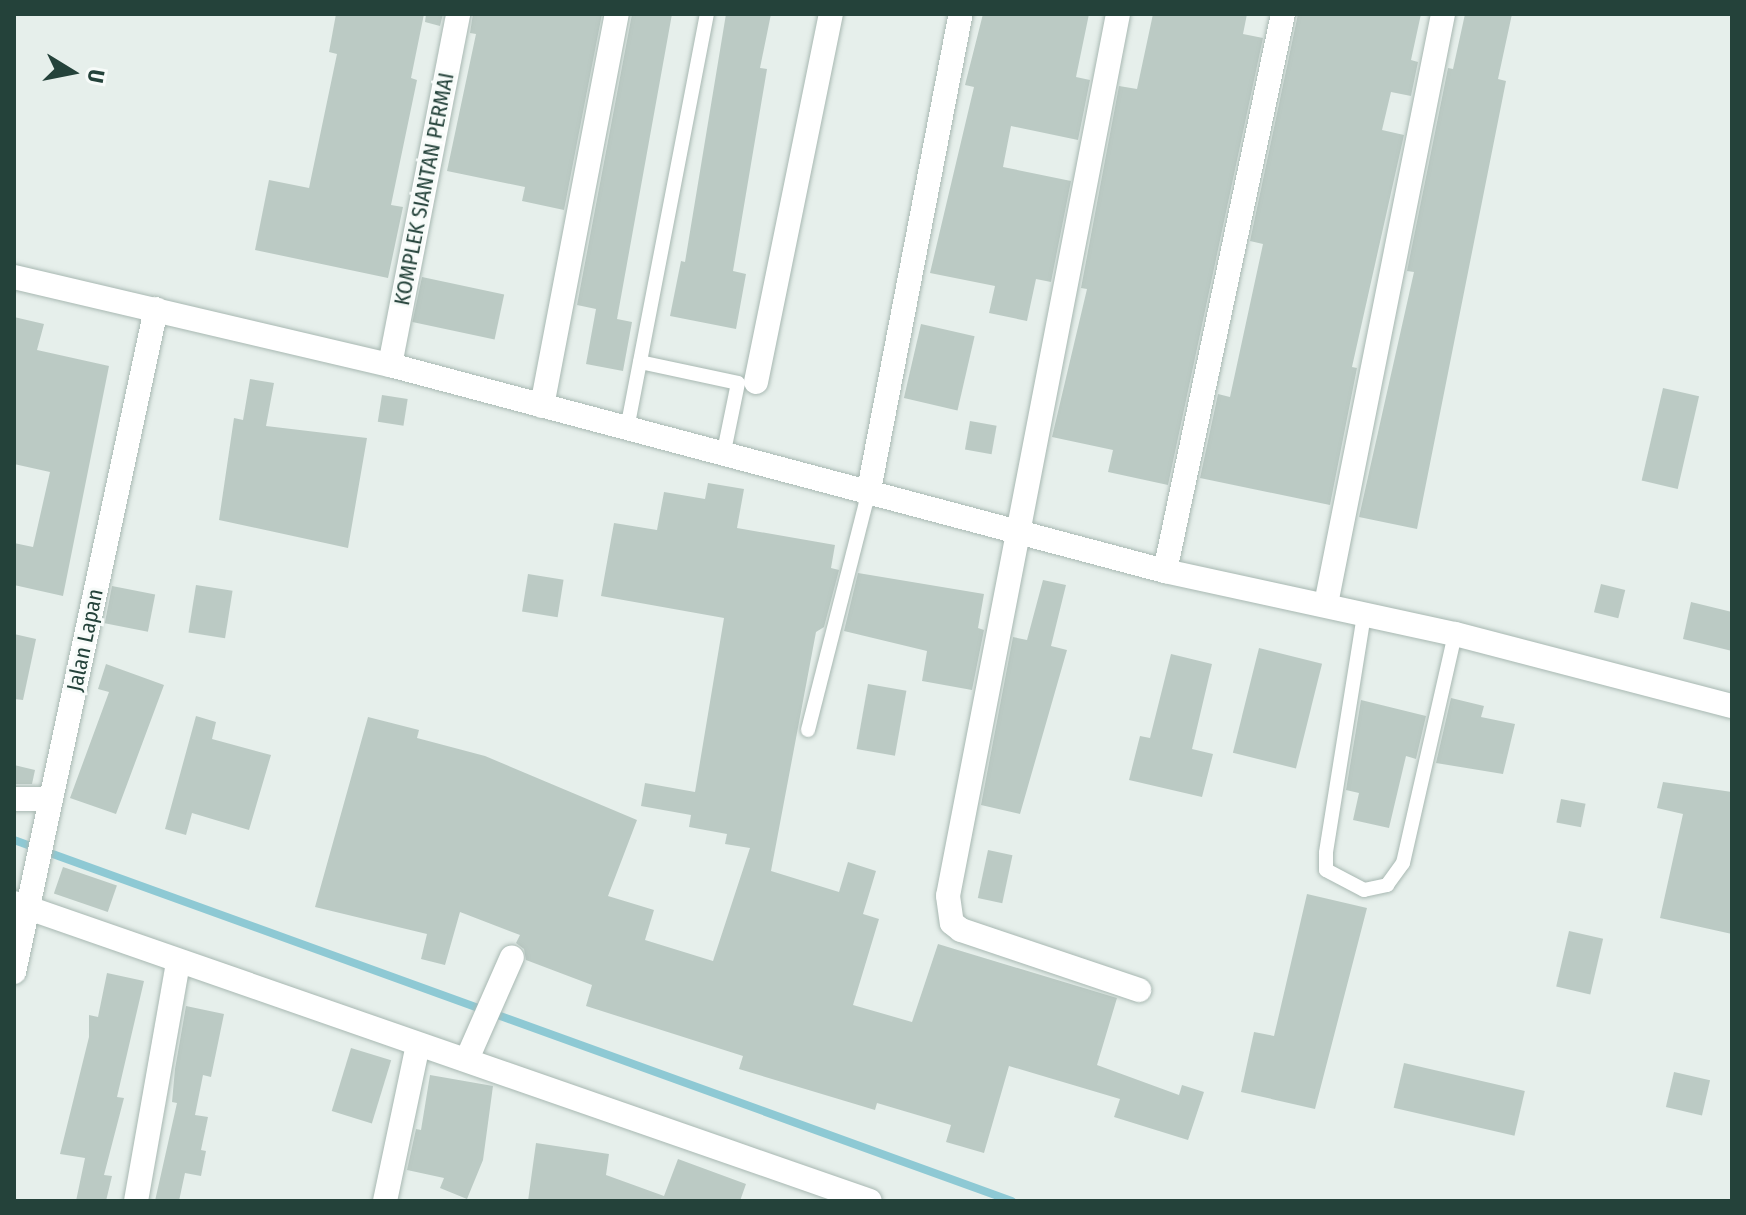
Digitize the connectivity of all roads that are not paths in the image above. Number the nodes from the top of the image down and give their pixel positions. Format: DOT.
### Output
graph roads {
  1 [pos="458,14"];
  2 [pos="617,14"];
  3 [pos="707,14"];
  4 [pos="831,14"];
  5 [pos="961,14"];
  6 [pos="1118,14"];
  7 [pos="1283,14"];
  8 [pos="1443,14"];
  9 [pos="14,277"];
  10 [pos="156,309"];
  11 [pos="640,362"];
  12 [pos="390,365"];
  13 [pos="756,382"];
  14 [pos="542,406"];
  15 [pos="627,429"];
  16 [pos="723,456"];
  17 [pos="868,495"];
  18 [pos="1018,534"];
  19 [pos="1165,571"];
  20 [pos="1326,604"];
  21 [pos="1364,615"];
  22 [pos="1455,634"];
  23 [pos="1732,706"];
  24 [pos="808,730"];
  25 [pos="14,799"];
  26 [pos="48,811"];
  27 [pos="23,901"];
  28 [pos="512,957"];
  29 [pos="178,963"];
  30 [pos="14,972"];
  31 [pos="1139,990"];
  32 [pos="418,1045"];
  33 [pos="467,1059"];
  34 [pos="136,1201"];
  35 [pos="385,1201"];
  36 [pos="870,1201"];
  1 -- 12 [label="street, KOMPLEK SIANTAN PERMAI"];
  2 -- 14 [label="street"];
  3 -- 11 [label="lane"];
  4 -- 13 [label="street"];
  5 -- 17 [label="street"];
  6 -- 18 [label="street"];
  7 -- 19 [label="street"];
  8 -- 20 [label="street"];
  9 -- 10 [label="street"];
  10 -- 12 [label="street"];
  10 -- 26 [label="street, Jalan Lapan"];
  11 -- 15 [label="lane"];
  11 -- 16 [label="lane"];
  12 -- 14 [label="street"];
  14 -- 15 [label="street"];
  15 -- 16 [label="street"];
  16 -- 17 [label="street"];
  17 -- 18 [label="street"];
  17 -- 24 [label="lane"];
  18 -- 19 [label="street"];
  18 -- 31 [label="street"];
  19 -- 20 [label="street"];
  20 -- 21 [label="street"];
  21 -- 22 [label="street"];
  21 -- 22 [label="lane"];
  22 -- 23 [label="street"];
  25 -- 26 [label="street"];
  26 -- 27 [label="street, Jalan Lapan"];
  27 -- 29 [label="street"];
  27 -- 30 [label="street, Jalan Lapan"];
  28 -- 33 [label="street"];
  29 -- 32 [label="street"];
  29 -- 34 [label="street"];
  32 -- 33 [label="street"];
  32 -- 35 [label="street"];
  33 -- 36 [label="street"];
}
